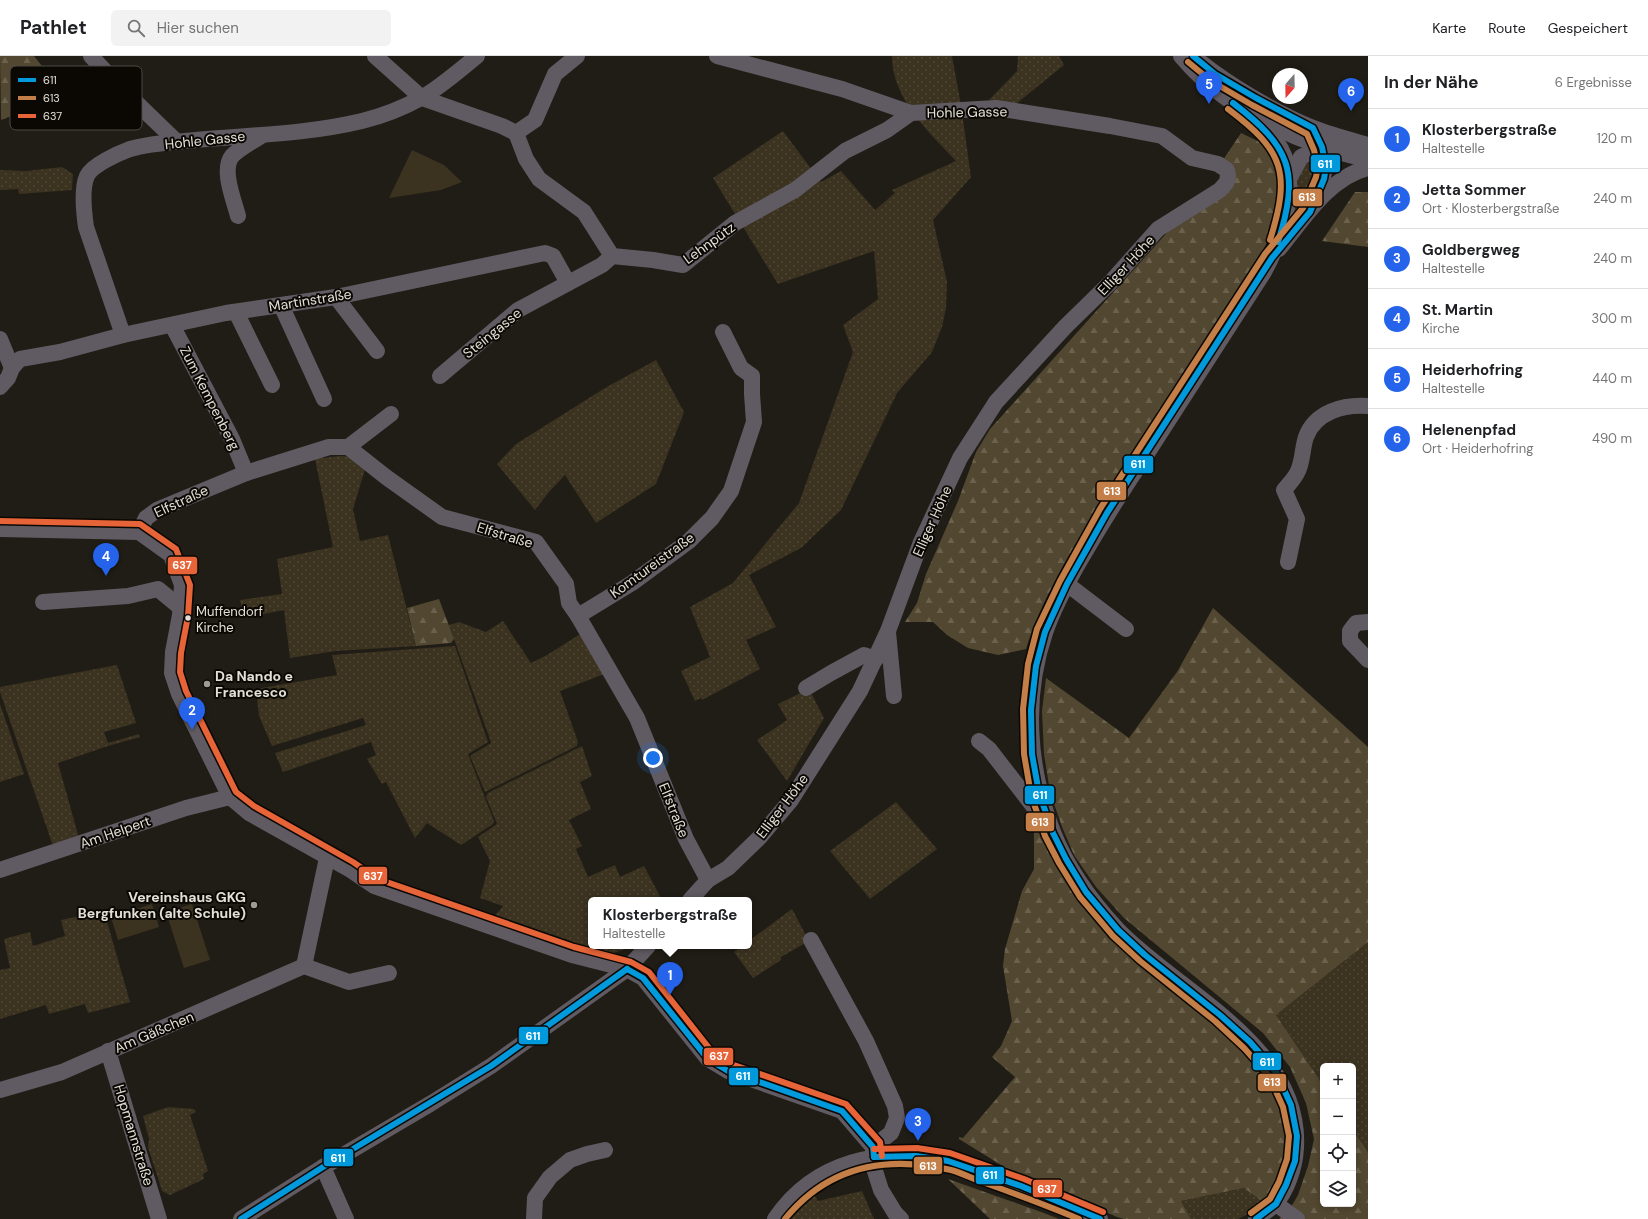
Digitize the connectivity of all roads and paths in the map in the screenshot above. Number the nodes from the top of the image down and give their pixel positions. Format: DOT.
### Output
graph roads {
  1 [pos="91,56"];
  2 [pos="375,56"];
  3 [pos="477,56"];
  4 [pos="577,56"];
  5 [pos="717,56"];
  6 [pos="1181,56"];
  7 [pos="1193,56"];
  8 [pos="100,66"];
  9 [pos="422,98"];
  10 [pos="1235,104"];
  11 [pos="142,108"];
  12 [pos="911,113"];
  13 [pos="1313,128"];
  14 [pos="516,133"];
  15 [pos="266,134"];
  16 [pos="1342,137"];
  17 [pos="178,142"];
  18 [pos="1368,145"];
  19 [pos="1322,147"];
  20 [pos="1368,160"];
  21 [pos="1368,168"];
  22 [pos="1289,179"];
  23 [pos="1227,182"];
  24 [pos="1310,212"];
  25 [pos="238,216"];
  26 [pos="612,256"];
  27 [pos="1272,258"];
  28 [pos="568,283"];
  29 [pos="336,297"];
  30 [pos="281,305"];
  31 [pos="236,312"];
  32 [pos="172,325"];
  33 [pos="723,332"];
  34 [pos="122,334"];
  35 [pos="0,339"];
  36 [pos="378,351"];
  37 [pos="12,368"];
  38 [pos="440,376"];
  39 [pos="272,385"];
  40 [pos="0,387"];
  41 [pos="324,399"];
  42 [pos="1368,406"];
  43 [pos="391,414"];
  44 [pos="348,447"];
  45 [pos="246,473"];
  46 [pos="0,529"];
  47 [pos="139,532"];
  48 [pos="1288,562"];
  49 [pos="1067,584"];
  50 [pos="43,602"];
  51 [pos="180,608"];
  52 [pos="578,616"];
  53 [pos="1368,622"];
  54 [pos="1126,629"];
  55 [pos="888,631"];
  56 [pos="1365,652"];
  57 [pos="876,659"];
  58 [pos="806,688"];
  59 [pos="894,696"];
  60 [pos="979,741"];
  61 [pos="230,797"];
  62 [pos="1053,833"];
  63 [pos="327,858"];
  64 [pos="0,870"];
  65 [pos="708,880"];
  66 [pos="693,897"];
  67 [pos="811,940"];
  68 [pos="645,949"];
  69 [pos="304,966"];
  70 [pos="627,969"];
  71 [pos="388,973"];
  72 [pos="108,1051"];
  73 [pos="0,1090"];
  74 [pos="605,1150"];
  75 [pos="873,1152"];
  76 [pos="323,1167"];
  77 [pos="1276,1204"];
  78 [pos="159,1219"];
  79 [pos="241,1219"];
  80 [pos="346,1219"];
  81 [pos="534,1219"];
  82 [pos="775,1219"];
  83 [pos="901,1219"];
  84 [pos="1100,1219"];
  85 [pos="1256,1219"];
  86 [pos="1297,1219"];
  1 -- 8 [label="street"];
  2 -- 9 [label="street"];
  3 -- 9 [label="street, Hohle Gasse"];
  4 -- 14 [label="street"];
  5 -- 12 [label="street, Hohle Gasse"];
  6 -- 10 [label="street"];
  7 -- 13 [label="street"];
  9 -- 14 [label="street"];
  9 -- 15 [label="street, Hohle Gasse"];
  10 -- 19 [label="street"];
  10 -- 22 [label="street"];
  11 -- 17 [label="street"];
  12 -- 23 [label="street, Hohle Gasse"];
  12 -- 26 [label="street, Lehnpütz"];
  13 -- 16 [label="street"];
  13 -- 19 [label="street"];
  14 -- 26 [label="street"];
  15 -- 17 [label="street, Hohle Gasse"];
  15 -- 25 [label="street"];
  16 -- 18 [label="street"];
  16 -- 19 [label="street"];
  17 -- 34 [label="street, Hohle Gasse"];
  19 -- 20 [label="street"];
  19 -- 22 [label="street"];
  19 -- 24 [label="street"];
  21 -- 24 [label="street"];
  22 -- 27 [label="street"];
  23 -- 55 [label="street, Elliger Höhe"];
  24 -- 27 [label="street"];
  26 -- 28 [label="street"];
  27 -- 49 [label="street"];
  28 -- 29 [label="street, Martinstraße"];
  28 -- 38 [label="street, Steingasse"];
  29 -- 30 [label="street, Martinstraße"];
  29 -- 36 [label="street"];
  30 -- 31 [label="street, Martinstraße"];
  30 -- 41 [label="street"];
  31 -- 32 [label="street, Martinstraße"];
  31 -- 39 [label="street"];
  32 -- 34 [label="street, Martinstraße"];
  32 -- 45 [label="street, Zum Kempenberg"];
  33 -- 52 [label="street, Komtureistraße"];
  34 -- 37 [label="street, Martinstraße"];
  35 -- 37 [label="street"];
  37 -- 40 [label="street, Martinstraße"];
  42 -- 48 [label="street"];
  43 -- 44 [label="street"];
  44 -- 45 [label="street, Elfstraße"];
  44 -- 52 [label="street, Elfstraße"];
  45 -- 47 [label="street, Elfstraße"];
  46 -- 47 [label="street"];
  47 -- 51 [label="street"];
  49 -- 54 [label="street"];
  49 -- 62 [label="street"];
  50 -- 51 [label="street"];
  51 -- 61 [label="street"];
  52 -- 65 [label="street, Elfstraße"];
  53 -- 56 [label="street"];
  55 -- 57 [label="street, Elliger Höhe"];
  55 -- 59 [label="street"];
  57 -- 58 [label="street"];
  57 -- 65 [label="street, Elliger Höhe"];
  60 -- 62 [label="street"];
  61 -- 63 [label="street"];
  61 -- 64 [label="street, Am Helpert"];
  62 -- 77 [label="street"];
  63 -- 69 [label="street"];
  63 -- 70 [label="street"];
  65 -- 66 [label="street, Elliger Höhe"];
  67 -- 75 [label="street"];
  68 -- 70 [label="street"];
  69 -- 71 [label="street"];
  69 -- 72 [label="street, Am Gäßchen"];
  70 -- 75 [label="street"];
  70 -- 76 [label="street"];
  72 -- 73 [label="street, Am Gäßchen"];
  72 -- 78 [label="street, Hopmannstraße"];
  74 -- 81 [label="street"];
  75 -- 82 [label="street"];
  75 -- 83 [label="street"];
  75 -- 84 [label="street"];
  76 -- 79 [label="street"];
  76 -- 80 [label="street"];
  77 -- 85 [label="street"];
  77 -- 86 [label="street"];
}
